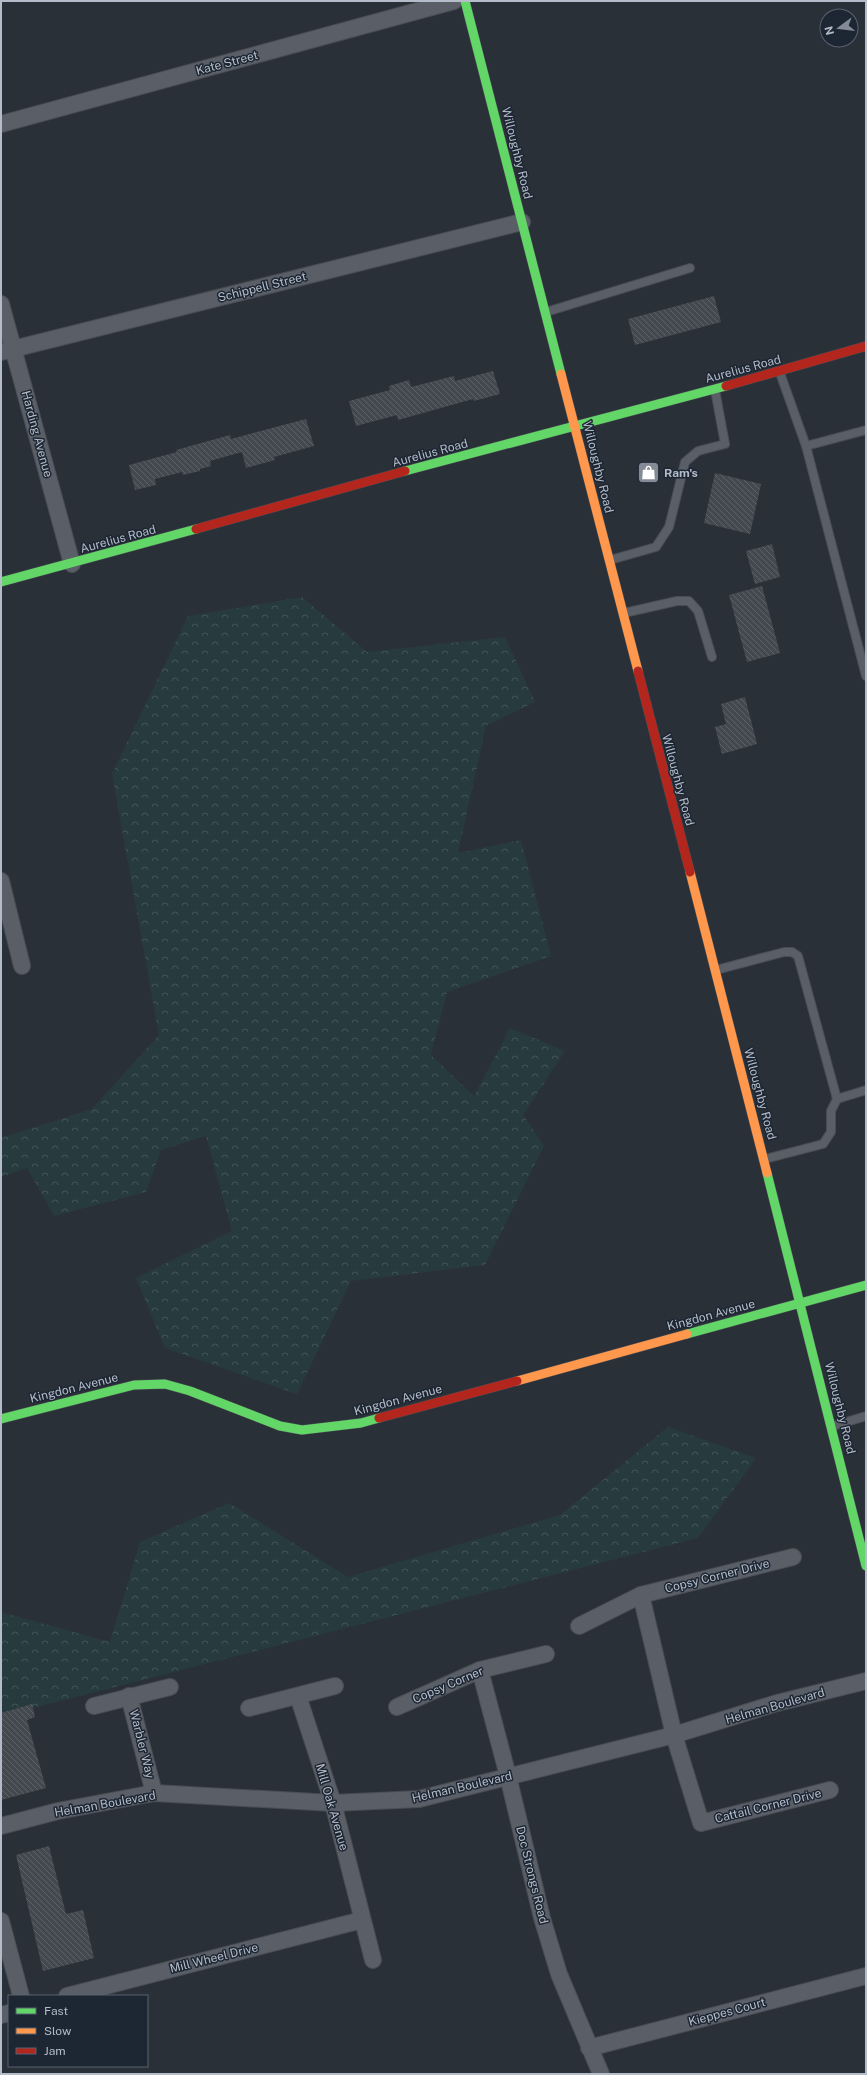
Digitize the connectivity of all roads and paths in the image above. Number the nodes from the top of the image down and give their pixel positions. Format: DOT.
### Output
graph roads {
  1 [pos="454,1"];
  2 [pos="465,1"];
  3 [pos="1,124"];
  4 [pos="522,222"];
  5 [pos="690,268"];
  6 [pos="1,304"];
  7 [pos="546,312"];
  8 [pos="866,346"];
  9 [pos="7,351"];
  10 [pos="779,372"];
  11 [pos="715,389"];
  12 [pos="575,425"];
  13 [pos="866,430"];
  14 [pos="806,446"];
  15 [pos="609,560"];
  16 [pos="72,564"];
  17 [pos="1,582"];
  18 [pos="623,613"];
  19 [pos="712,657"];
  20 [pos="866,676"];
  21 [pos="1,881"];
  22 [pos="22,966"];
  23 [pos="716,970"];
  24 [pos="866,1090"];
  25 [pos="837,1099"];
  26 [pos="764,1159"];
  27 [pos="866,1285"];
  28 [pos="801,1303"];
  29 [pos="866,1416"];
  30 [pos="1,1419"];
  31 [pos="832,1427"];
  32 [pos="793,1557"];
  33 [pos="866,1566"];
  34 [pos="641,1595"];
  35 [pos="579,1626"];
  36 [pos="546,1654"];
  37 [pos="480,1670"];
  38 [pos="866,1681"];
  39 [pos="335,1686"];
  40 [pos="170,1687"];
  41 [pos="129,1696"];
  42 [pos="298,1696"];
  43 [pos="94,1706"];
  44 [pos="397,1707"];
  45 [pos="249,1708"];
  46 [pos="674,1735"];
  47 [pos="508,1776"];
  48 [pos="830,1790"];
  49 [pos="154,1793"];
  50 [pos="333,1803"];
  51 [pos="1,1826"];
  52 [pos="362,1920"];
  53 [pos="1,1921"];
  54 [pos="373,1960"];
  55 [pos="866,1976"];
  56 [pos="21,1995"];
  57 [pos="71,1995"];
  58 [pos="589,2048"];
  59 [pos="601,2074"];
  1 -- 3 [label="street, Kate Street"];
  2 -- 4 [label="street, Willoughby Road"];
  4 -- 7 [label="street, Willoughby Road"];
  4 -- 9 [label="street, Schippell Street"];
  5 -- 7 [label="lane"];
  6 -- 9 [label="street, Harding Avenue"];
  7 -- 12 [label="street, Willoughby Road"];
  8 -- 10 [label="street, Aurelius Road"];
  9 -- 16 [label="street, Harding Avenue"];
  10 -- 11 [label="street, Aurelius Road"];
  10 -- 14 [label="lane"];
  11 -- 12 [label="street, Aurelius Road"];
  11 -- 15 [label="lane"];
  12 -- 15 [label="street, Willoughby Road"];
  12 -- 16 [label="street, Aurelius Road"];
  13 -- 14 [label="lane"];
  14 -- 20 [label="lane"];
  15 -- 18 [label="street, Willoughby Road"];
  16 -- 17 [label="street, Aurelius Road"];
  18 -- 19 [label="lane"];
  18 -- 23 [label="street, Willoughby Road"];
  21 -- 22 [label="street"];
  23 -- 25 [label="lane"];
  23 -- 26 [label="street, Willoughby Road"];
  24 -- 25 [label="lane"];
  25 -- 26 [label="lane"];
  26 -- 28 [label="street, Willoughby Road"];
  27 -- 28 [label="street, Kingdon Avenue"];
  28 -- 30 [label="street, Kingdon Avenue"];
  28 -- 31 [label="street, Willoughby Road"];
  29 -- 31 [label="lane"];
  31 -- 33 [label="street, Willoughby Road"];
  32 -- 34 [label="street, Copsy Corner Drive"];
  34 -- 35 [label="street, Copsy Corner Drive"];
  34 -- 46 [label="street"];
  36 -- 37 [label="street, Copsy Corner"];
  37 -- 44 [label="street, Copsy Corner"];
  37 -- 47 [label="street, Doc Strongs Road"];
  38 -- 46 [label="street, Helman Boulevard"];
  39 -- 42 [label="street"];
  40 -- 41 [label="street"];
  41 -- 43 [label="street"];
  41 -- 49 [label="street, Warbler Way"];
  42 -- 45 [label="street"];
  42 -- 50 [label="street, Mill Oak Avenue"];
  46 -- 47 [label="street, Helman Boulevard"];
  46 -- 48 [label="street, Cattail Corner Drive"];
  47 -- 50 [label="street, Helman Boulevard"];
  47 -- 58 [label="street, Doc Strongs Road"];
  49 -- 50 [label="street, Helman Boulevard"];
  49 -- 51 [label="street, Helman Boulevard"];
  50 -- 52 [label="street, Mill Oak Avenue"];
  52 -- 54 [label="street, Mill Oak Avenue"];
  52 -- 57 [label="street, Mill Wheel Drive"];
  53 -- 56 [label="street"];
  55 -- 58 [label="street, Kieppes Court"];
  58 -- 59 [label="street, Doc Strongs Road"];
}
